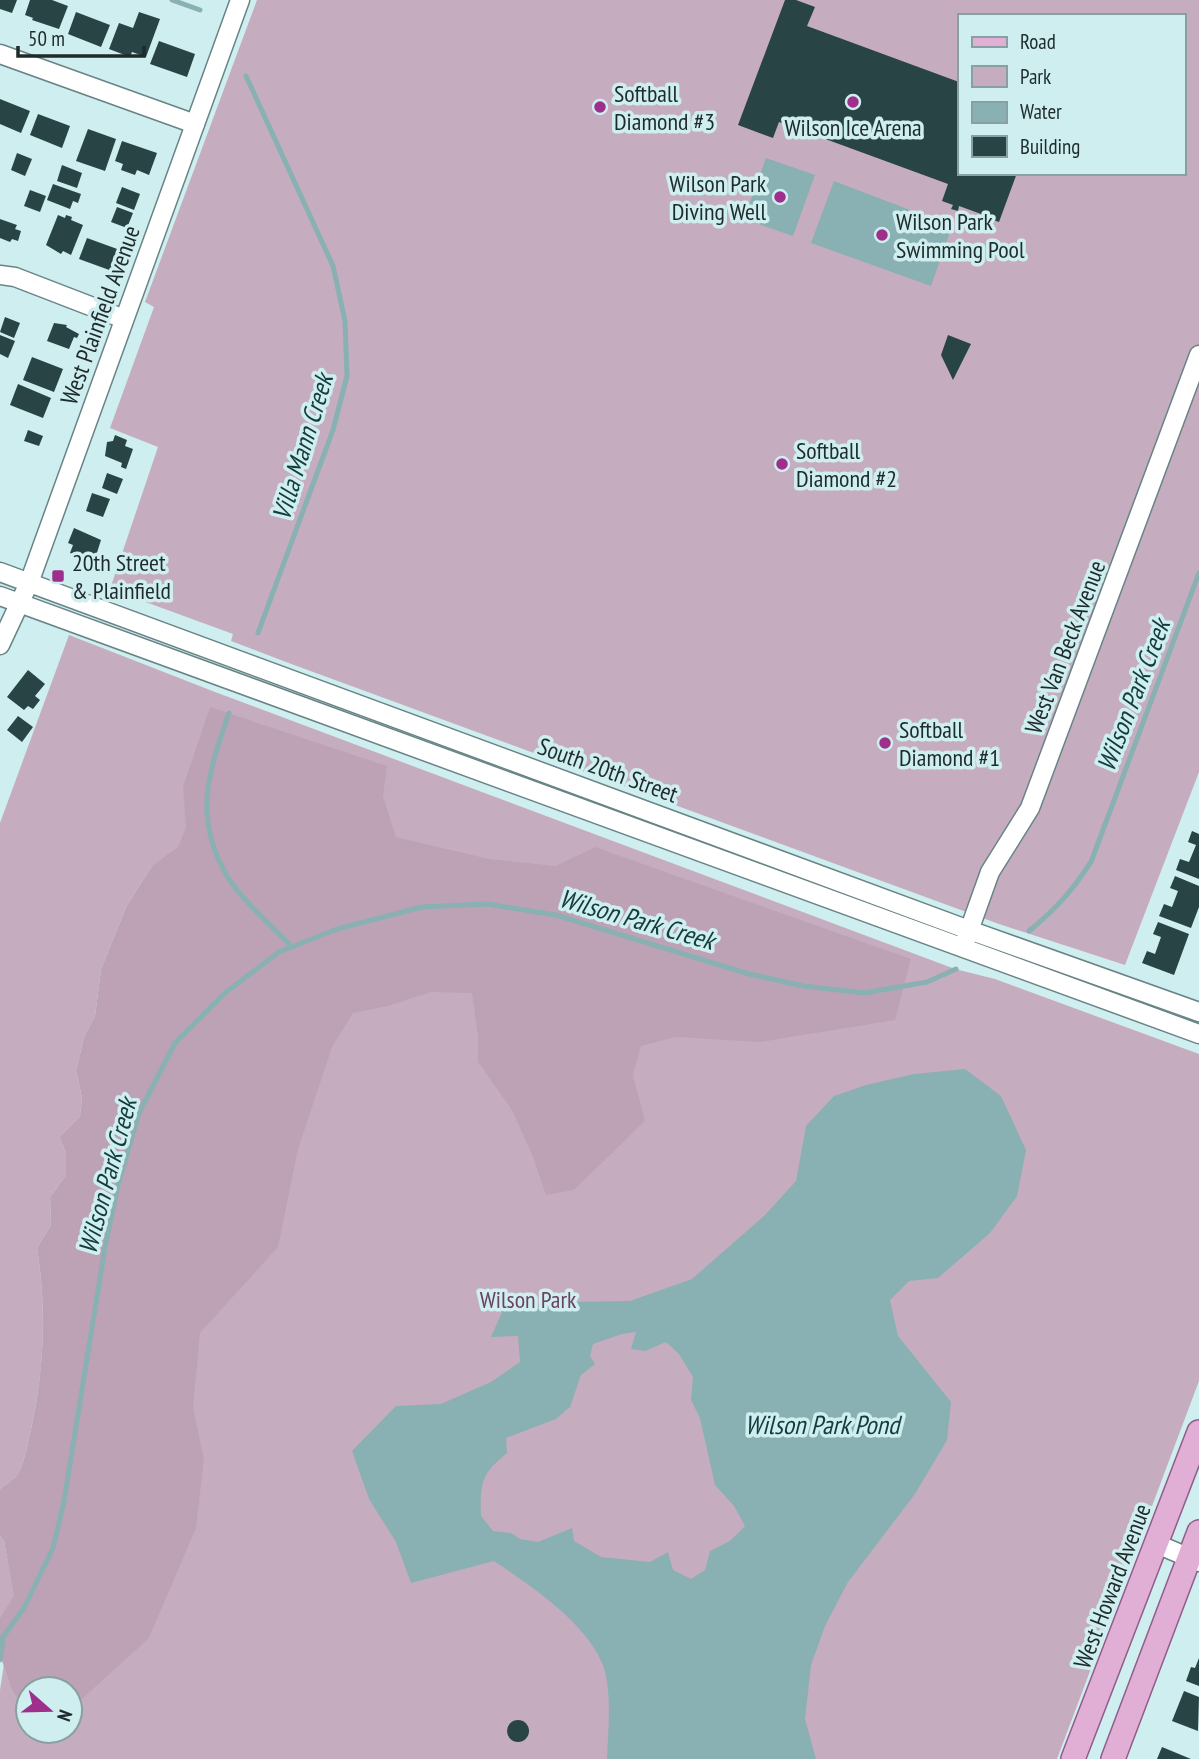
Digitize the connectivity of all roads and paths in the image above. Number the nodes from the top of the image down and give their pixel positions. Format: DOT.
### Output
graph roads {
  1 [pos="240,0"];
  2 [pos="0,54"];
  3 [pos="195,124"];
  4 [pos="0,275"];
  5 [pos="124,319"];
  6 [pos="1199,355"];
  7 [pos="0,572"];
  8 [pos="29,583"];
  9 [pos="0,596"];
  10 [pos="21,604"];
  11 [pos="0,645"];
  12 [pos="977,932"];
  13 [pos="971,951"];
  14 [pos="1199,1012"];
  15 [pos="1199,1034"];
  16 [pos="1199,1432"];
  17 [pos="1199,1532"];
  18 [pos="1157,1544"];
  19 [pos="1194,1560"];
  20 [pos="1073,1759"];
  21 [pos="1113,1759"];
  1 -- 3 [label="street, West Plainfield Avenue"];
  2 -- 3 [label="street"];
  3 -- 5 [label="street, West Plainfield Avenue"];
  4 -- 5 [label="street"];
  5 -- 8 [label="street, West Plainfield Avenue"];
  6 -- 12 [label="street, West Van Beck Avenue"];
  7 -- 8 [label="street, South 20th Street"];
  8 -- 10 [label="street, West Plainfield Avenue"];
  8 -- 12 [label="street, South 20th Street"];
  9 -- 10 [label="street, South 20th Street"];
  10 -- 11 [label="street, West Plainfield Avenue"];
  10 -- 13 [label="street, South 20th Street"];
  12 -- 13 [label="street, West Van Beck Avenue"];
  12 -- 14 [label="street, South 20th Street"];
  13 -- 15 [label="street, South 20th Street"];
  16 -- 18 [label="main road, West Howard Avenue"];
  17 -- 19 [label="main road"];
  18 -- 19 [label="street"];
  18 -- 20 [label="main road, West Howard Avenue"];
  19 -- 21 [label="main road"];
}
